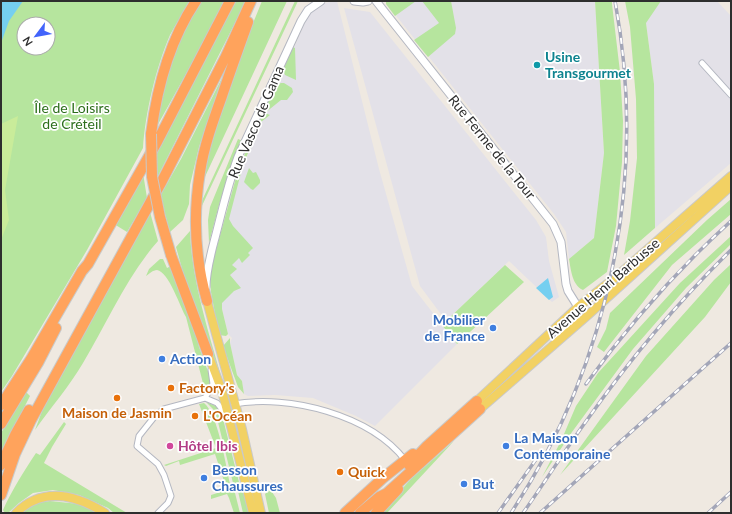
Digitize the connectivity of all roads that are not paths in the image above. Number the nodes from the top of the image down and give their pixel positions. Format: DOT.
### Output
graph roads {
  1 [pos="196,1"];
  2 [pos="230,1"];
  3 [pos="251,1"];
  4 [pos="256,1"];
  5 [pos="321,1"];
  6 [pos="354,1"];
  7 [pos="368,1"];
  8 [pos="376,1"];
  9 [pos="702,63"];
  10 [pos="731,95"];
  11 [pos="731,176"];
  12 [pos="731,186"];
  13 [pos="126,244"];
  14 [pos="88,264"];
  15 [pos="207,301"];
  16 [pos="578,307"];
  17 [pos="557,342"];
  18 [pos="208,354"];
  19 [pos="205,398"];
  20 [pos="234,404"];
  21 [pos="1,405"];
  22 [pos="478,405"];
  23 [pos="1,424"];
  24 [pos="231,426"];
  25 [pos="427,446"];
  26 [pos="405,460"];
  27 [pos="1,465"];
  28 [pos="407,474"];
  29 [pos="1,495"];
  30 [pos="379,497"];
  31 [pos="16,513"];
  32 [pos="105,513"];
  33 [pos="158,513"];
  34 [pos="253,513"];
  35 [pos="261,513"];
  36 [pos="344,513"];
  37 [pos="360,513"];
  38 [pos="376,513"];
  1 -- 18 [label="highway, bridge"];
  2 -- 14 [label="highway"];
  3 -- 13 [label="highway"];
  4 -- 15 [label="highway"];
  5 -- 15 [label="street, Rue Vasco de Gama"];
  6 -- 7 [label="street"];
  8 -- 16 [label="street, Rue Ferme de la Tour"];
  9 -- 10 [label="street"];
  11 -- 16 [label="main road, Avenue Henri Barbusse"];
  12 -- 17 [label="main road, Avenue Henri Barbusse"];
  13 -- 27 [label="highway"];
  13 -- 29 [label="highway"];
  14 -- 21 [label="highway"];
  14 -- 23 [label="highway"];
  15 -- 20 [label="main road"];
  16 -- 17 [label="street"];
  16 -- 22 [label="main road, Avenue Henri Barbusse"];
  17 -- 22 [label="main road, Avenue Henri Barbusse"];
  18 -- 19 [label="street"];
  18 -- 24 [label="main road"];
  19 -- 24 [label="street"];
  19 -- 33 [label="street"];
  20 -- 26 [label="street"];
  20 -- 35 [label="main road"];
  22 -- 25 [label="highway"];
  22 -- 28 [label="highway"];
  24 -- 34 [label="main road"];
  25 -- 26 [label="highway"];
  25 -- 30 [label="highway"];
  26 -- 36 [label="highway"];
  28 -- 30 [label="highway"];
  28 -- 38 [label="highway"];
  30 -- 37 [label="highway"];
  31 -- 32 [label="main road"];
}
